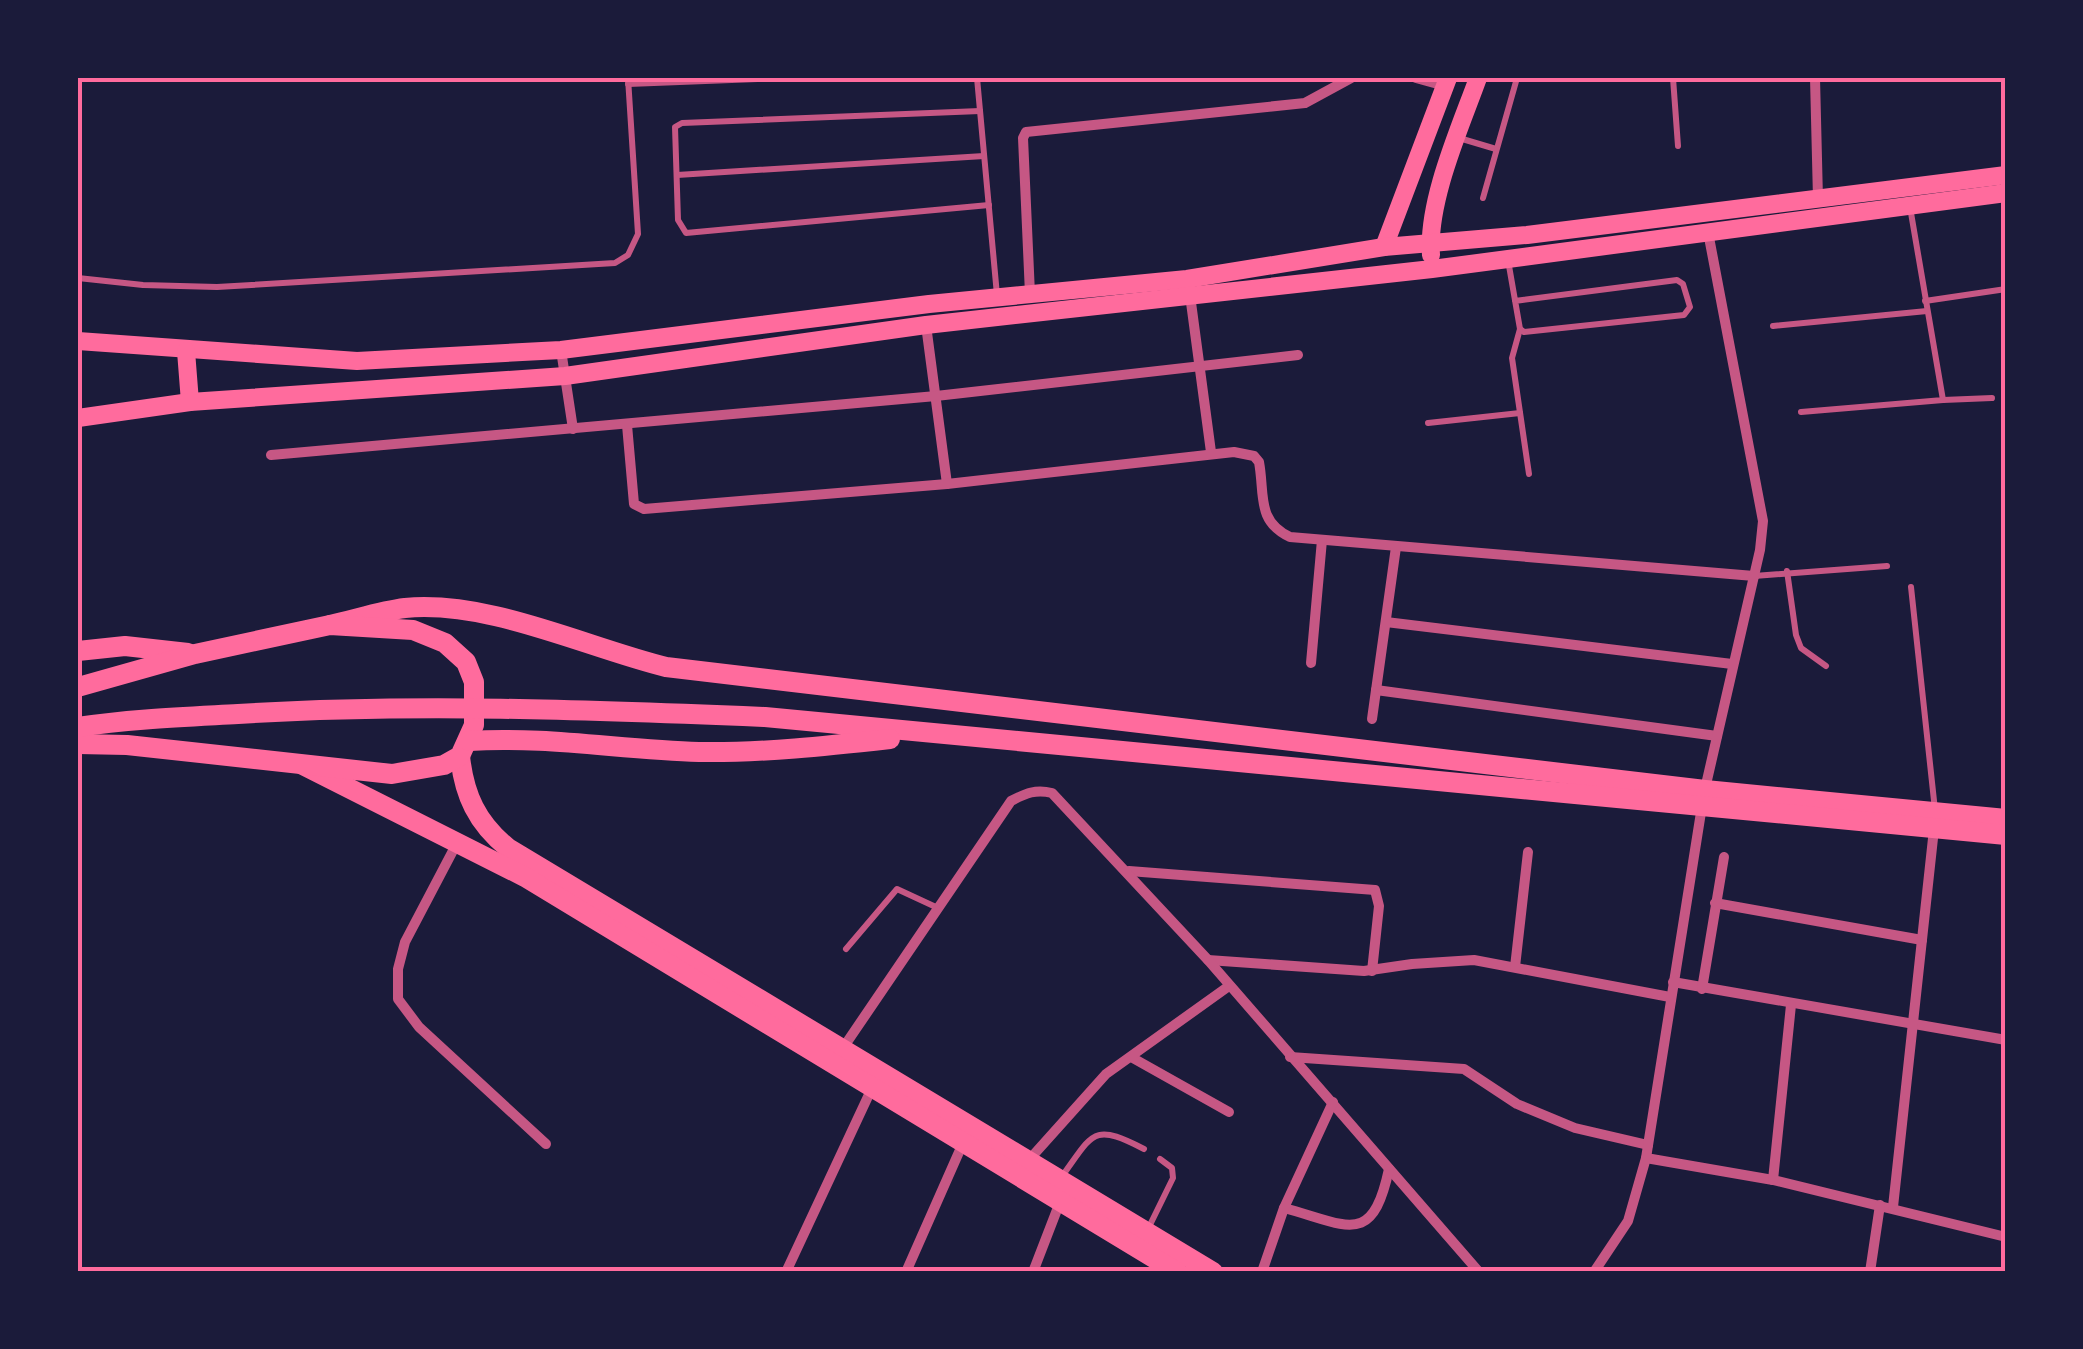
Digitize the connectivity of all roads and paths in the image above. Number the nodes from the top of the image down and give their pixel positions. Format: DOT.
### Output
graph roads {
  1 [pos="781,78"];
  2 [pos="977,78"];
  3 [pos="1351,78"];
  4 [pos="1416,78"];
  5 [pos="1478,78"];
  6 [pos="1517,78"];
  7 [pos="1674,78"];
  8 [pos="1814,78"];
  9 [pos="695,79"];
  10 [pos="628,81"];
  11 [pos="1447,82"];
  12 [pos="980,111"];
  13 [pos="1456,138"];
  14 [pos="1678,146"];
  15 [pos="1496,149"];
  16 [pos="984,156"];
  17 [pos="2006,174"];
  18 [pos="676,175"];
  19 [pos="2006,193"];
  20 [pos="1482,198"];
  21 [pos="1818,199"];
  22 [pos="989,205"];
  23 [pos="1910,205"];
  24 [pos="1589,227"];
  25 [pos="1708,232"];
  26 [pos="1430,243"];
  27 [pos="1384,247"];
  28 [pos="1592,247"];
  29 [pos="1508,259"];
  30 [pos="1432,269"];
  31 [pos="78,278"];
  32 [pos="1189,289"];
  33 [pos="2006,289"];
  34 [pos="1030,294"];
  35 [pos="998,297"];
  36 [pos="1515,300"];
  37 [pos="1925,301"];
  38 [pos="1927,311"];
  39 [pos="926,325"];
  40 [pos="1773,326"];
  41 [pos="1520,329"];
  42 [pos="78,342"];
  43 [pos="561,350"];
  44 [pos="186,351"];
  45 [pos="1298,355"];
  46 [pos="1200,364"];
  47 [pos="565,376"];
  48 [pos="936,396"];
  49 [pos="1992,398"];
  50 [pos="1943,400"];
  51 [pos="190,402"];
  52 [pos="1801,412"];
  53 [pos="1520,413"];
  54 [pos="78,418"];
  55 [pos="1428,424"];
  56 [pos="627,425"];
  57 [pos="573,429"];
  58 [pos="1211,452"];
  59 [pos="271,455"];
  60 [pos="1529,474"];
  61 [pos="947,484"];
  62 [pos="1322,540"];
  63 [pos="1396,547"];
  64 [pos="1888,566"];
  65 [pos="1786,572"];
  66 [pos="1754,576"];
  67 [pos="1911,587"];
  68 [pos="1386,622"];
  69 [pos="330,626"];
  70 [pos="78,651"];
  71 [pos="194,654"];
  72 [pos="1311,663"];
  73 [pos="1732,664"];
  74 [pos="1826,666"];
  75 [pos="78,686"];
  76 [pos="1376,690"];
  77 [pos="1372,720"];
  78 [pos="86,726"];
  79 [pos="934,734"];
  80 [pos="1717,736"];
  81 [pos="78,744"];
  82 [pos="464,748"];
  83 [pos="181,752"];
  84 [pos="303,765"];
  85 [pos="1703,799"];
  86 [pos="1935,820"];
  87 [pos="2006,820"];
  88 [pos="2006,836"];
  89 [pos="458,842"];
  90 [pos="1528,852"];
  91 [pos="1724,857"];
  92 [pos="1128,872"];
  93 [pos="1715,902"];
  94 [pos="938,908"];
  95 [pos="1922,940"];
  96 [pos="846,949"];
  97 [pos="1208,960"];
  98 [pos="1516,966"];
  99 [pos="1372,971"];
  100 [pos="1673,982"];
  101 [pos="1229,986"];
  102 [pos="1702,988"];
  103 [pos="1670,997"];
  104 [pos="1791,1004"];
  105 [pos="1913,1026"];
  106 [pos="2006,1040"];
  107 [pos="843,1048"];
  108 [pos="1131,1056"];
  109 [pos="1290,1057"];
  110 [pos="872,1088"];
  111 [pos="1333,1102"];
  112 [pos="1229,1112"];
  113 [pos="963,1143"];
  114 [pos="546,1144"];
  115 [pos="1144,1149"];
  116 [pos="1647,1152"];
  117 [pos="1160,1159"];
  118 [pos="1028,1161"];
  119 [pos="1389,1169"];
  120 [pos="1773,1180"];
  121 [pos="1060,1191"];
  122 [pos="1887,1206"];
  123 [pos="1284,1208"];
  124 [pos="1147,1232"];
  125 [pos="2006,1237"];
  126 [pos="786,1272"];
  127 [pos="906,1272"];
  128 [pos="1033,1272"];
  129 [pos="1177,1272"];
  130 [pos="1214,1272"];
  131 [pos="1262,1272"];
  132 [pos="1480,1272"];
  133 [pos="1594,1272"];
  134 [pos="1870,1272"];
  1 -- 9 [label="lane"];
  2 -- 12 [label="lane"];
  3 -- 34 [label="street"];
  4 -- 11 [label="street"];
  5 -- 13 [label="main road"];
  6 -- 15 [label="lane"];
  7 -- 14 [label="lane"];
  8 -- 21 [label="street"];
  9 -- 10 [label="lane"];
  10 -- 31 [label="lane"];
  11 -- 27 [label="main road"];
  12 -- 16 [label="lane"];
  12 -- 18 [label="lane"];
  13 -- 15 [label="lane"];
  13 -- 26 [label="main road"];
  15 -- 20 [label="lane"];
  16 -- 18 [label="lane"];
  16 -- 22 [label="lane"];
  17 -- 21 [label="main road"];
  18 -- 22 [label="lane"];
  19 -- 23 [label="main road"];
  21 -- 24 [label="main road"];
  22 -- 35 [label="lane"];
  23 -- 25 [label="main road"];
  23 -- 37 [label="lane"];
  24 -- 26 [label="main road"];
  24 -- 28 [label="main road"];
  25 -- 28 [label="main road"];
  25 -- 66 [label="street"];
  26 -- 27 [label="main road"];
  26 -- 30 [label="main road"];
  27 -- 32 [label="main road"];
  28 -- 29 [label="main road"];
  29 -- 30 [label="main road"];
  29 -- 36 [label="lane"];
  30 -- 32 [label="main road"];
  32 -- 34 [label="main road"];
  32 -- 39 [label="main road"];
  32 -- 46 [label="street"];
  33 -- 37 [label="lane"];
  34 -- 35 [label="main road"];
  35 -- 43 [label="main road"];
  36 -- 41 [label="lane"];
  36 -- 41 [label="lane"];
  37 -- 38 [label="lane"];
  38 -- 40 [label="lane"];
  38 -- 50 [label="lane"];
  39 -- 47 [label="main road"];
  39 -- 48 [label="street"];
  41 -- 53 [label="lane"];
  42 -- 44 [label="main road"];
  43 -- 44 [label="main road"];
  43 -- 47 [label="street"];
  44 -- 51 [label="main road"];
  45 -- 46 [label="street"];
  46 -- 48 [label="street"];
  46 -- 58 [label="street"];
  47 -- 51 [label="main road"];
  47 -- 57 [label="street"];
  48 -- 56 [label="street"];
  48 -- 61 [label="street"];
  49 -- 50 [label="lane"];
  50 -- 52 [label="lane"];
  51 -- 54 [label="main road"];
  53 -- 55 [label="lane"];
  53 -- 60 [label="lane"];
  56 -- 57 [label="street"];
  56 -- 61 [label="street"];
  57 -- 59 [label="street"];
  58 -- 61 [label="street"];
  58 -- 62 [label="street"];
  62 -- 63 [label="street"];
  62 -- 72 [label="street"];
  63 -- 66 [label="street"];
  63 -- 68 [label="street"];
  64 -- 65 [label="lane"];
  65 -- 66 [label="lane"];
  65 -- 74 [label="lane"];
  66 -- 73 [label="street"];
  67 -- 86 [label="lane"];
  68 -- 73 [label="street"];
  68 -- 76 [label="street"];
  69 -- 71 [label="main road"];
  69 -- 82 [label="main road"];
  69 -- 85 [label="main road"];
  70 -- 71 [label="main road"];
  71 -- 75 [label="main road"];
  73 -- 80 [label="street"];
  76 -- 77 [label="street"];
  76 -- 80 [label="street"];
  78 -- 79 [label="main road"];
  78 -- 83 [label="main road"];
  79 -- 82 [label="main road"];
  79 -- 85 [label="main road"];
  80 -- 85 [label="street"];
  81 -- 83 [label="main road"];
  82 -- 84 [label="main road"];
  82 -- 107 [label="main road"];
  83 -- 84 [label="main road"];
  84 -- 89 [label="main road"];
  85 -- 86 [label="main road"];
  85 -- 100 [label="street"];
  86 -- 87 [label="main road"];
  86 -- 88 [label="main road"];
  86 -- 95 [label="street"];
  89 -- 110 [label="main road"];
  89 -- 114 [label="street"];
  90 -- 98 [label="street"];
  91 -- 93 [label="street"];
  92 -- 94 [label="street"];
  92 -- 97 [label="street"];
  92 -- 99 [label="street"];
  93 -- 95 [label="street"];
  93 -- 102 [label="street"];
  94 -- 96 [label="lane"];
  94 -- 107 [label="street"];
  95 -- 105 [label="street"];
  97 -- 99 [label="street"];
  97 -- 101 [label="street"];
  98 -- 99 [label="street"];
  98 -- 103 [label="street"];
  100 -- 102 [label="street"];
  100 -- 103 [label="street"];
  101 -- 108 [label="street"];
  101 -- 109 [label="street"];
  102 -- 104 [label="street"];
  103 -- 116 [label="street"];
  104 -- 105 [label="street"];
  104 -- 120 [label="street"];
  105 -- 106 [label="street"];
  105 -- 122 [label="street"];
  107 -- 118 [label="main road"];
  108 -- 112 [label="street"];
  108 -- 118 [label="street"];
  109 -- 111 [label="street"];
  109 -- 116 [label="street"];
  110 -- 113 [label="main road"];
  110 -- 126 [label="street"];
  111 -- 119 [label="street"];
  111 -- 123 [label="street"];
  113 -- 121 [label="main road"];
  113 -- 127 [label="street"];
  115 -- 121 [label="lane"];
  116 -- 120 [label="street"];
  116 -- 133 [label="street"];
  117 -- 124 [label="lane"];
  118 -- 121 [label="main road"];
  119 -- 123 [label="street"];
  119 -- 132 [label="street"];
  120 -- 122 [label="street"];
  121 -- 124 [label="main road"];
  121 -- 128 [label="street"];
  121 -- 129 [label="main road"];
  122 -- 125 [label="street"];
  122 -- 134 [label="street"];
  123 -- 131 [label="street"];
  124 -- 130 [label="main road"];
}
